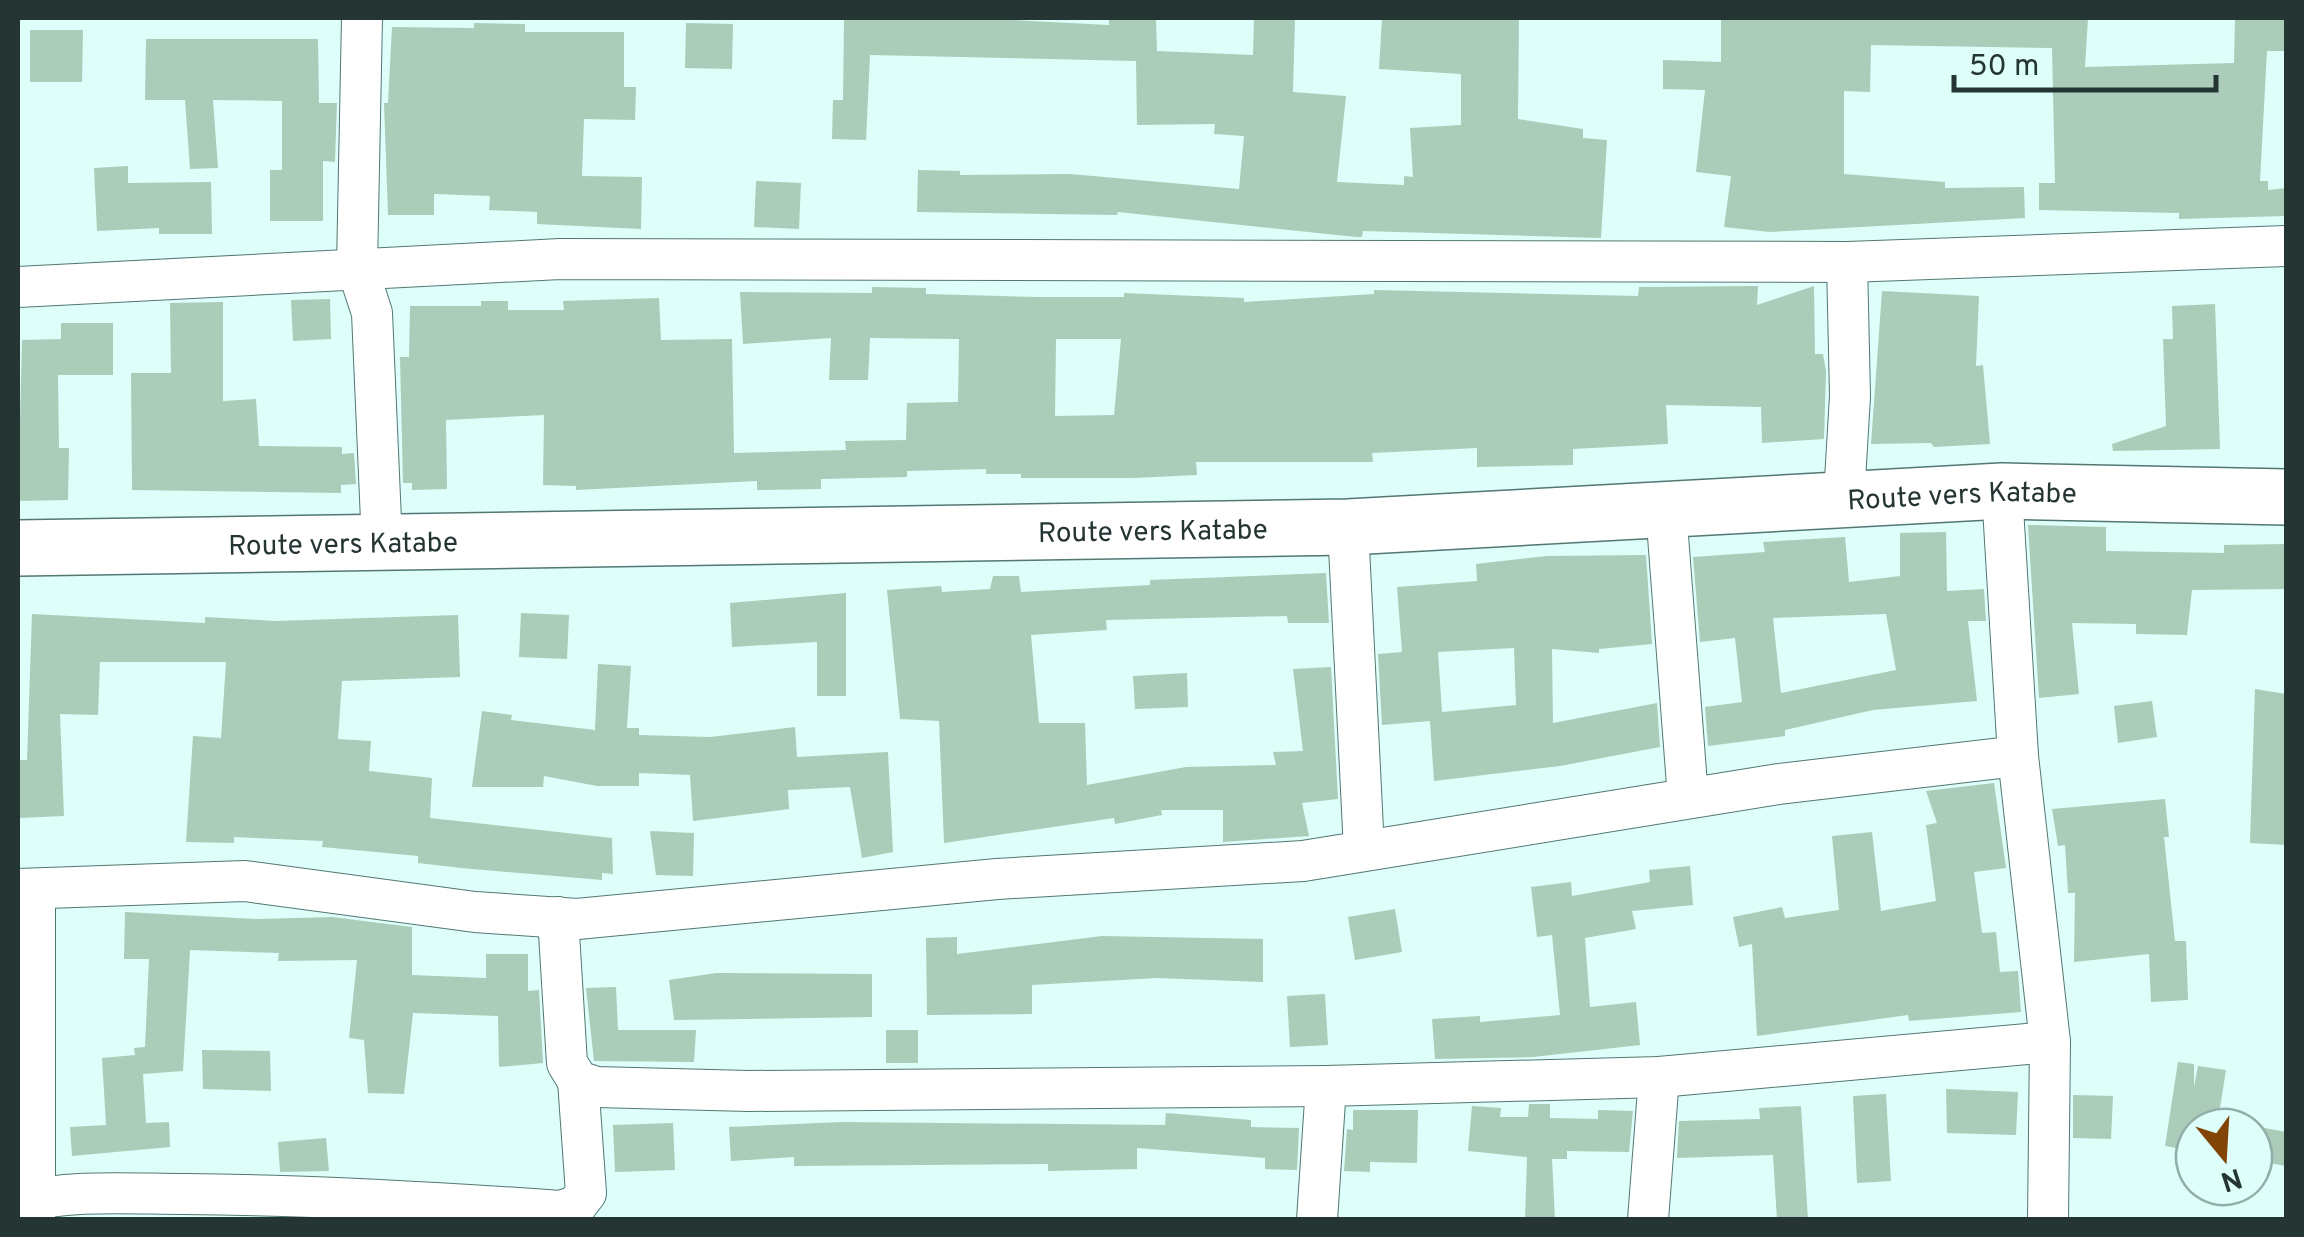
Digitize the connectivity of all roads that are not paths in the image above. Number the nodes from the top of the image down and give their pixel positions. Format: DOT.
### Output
graph roads {
  1 [pos="362,18"];
  2 [pos="2286,246"];
  3 [pos="1847,262"];
  4 [pos="357,267"];
  5 [pos="18,287"];
  6 [pos="2002,490"];
  7 [pos="1844,497"];
  8 [pos="2286,497"];
  9 [pos="1666,510"];
  10 [pos="1348,527"];
  11 [pos="382,544"];
  12 [pos="18,548"];
  13 [pos="2018,756"];
  14 [pos="1688,798"];
  15 [pos="1364,850"];
  16 [pos="26,889"];
  17 [pos="558,918"];
  18 [pos="2050,1042"];
  19 [pos="1659,1076"];
  20 [pos="578,1081"];
  21 [pos="1326,1086"];
  22 [pos="29,1207"];
  23 [pos="1317,1220"];
  24 [pos="1648,1220"];
  25 [pos="2048,1220"];
  1 -- 4 [label="street"];
  2 -- 3 [label="street"];
  3 -- 4 [label="street"];
  3 -- 7 [label="street"];
  4 -- 5 [label="street"];
  4 -- 11 [label="street"];
  6 -- 7 [label="street, Route vers Katabe"];
  6 -- 8 [label="street, Route vers Katabe"];
  6 -- 13 [label="street"];
  7 -- 9 [label="street, Route vers Katabe"];
  9 -- 10 [label="street, Route vers Katabe"];
  9 -- 14 [label="street"];
  10 -- 11 [label="street, Route vers Katabe"];
  10 -- 15 [label="street"];
  11 -- 12 [label="street, Route vers Katabe"];
  13 -- 14 [label="street"];
  13 -- 18 [label="street"];
  14 -- 15 [label="street"];
  15 -- 17 [label="street"];
  16 -- 17 [label="street"];
  16 -- 22 [label="street"];
  17 -- 20 [label="street"];
  18 -- 19 [label="street"];
  18 -- 25 [label="street"];
  19 -- 21 [label="street"];
  19 -- 24 [label="street"];
  20 -- 21 [label="street"];
  20 -- 22 [label="street"];
  21 -- 23 [label="street"];
}
